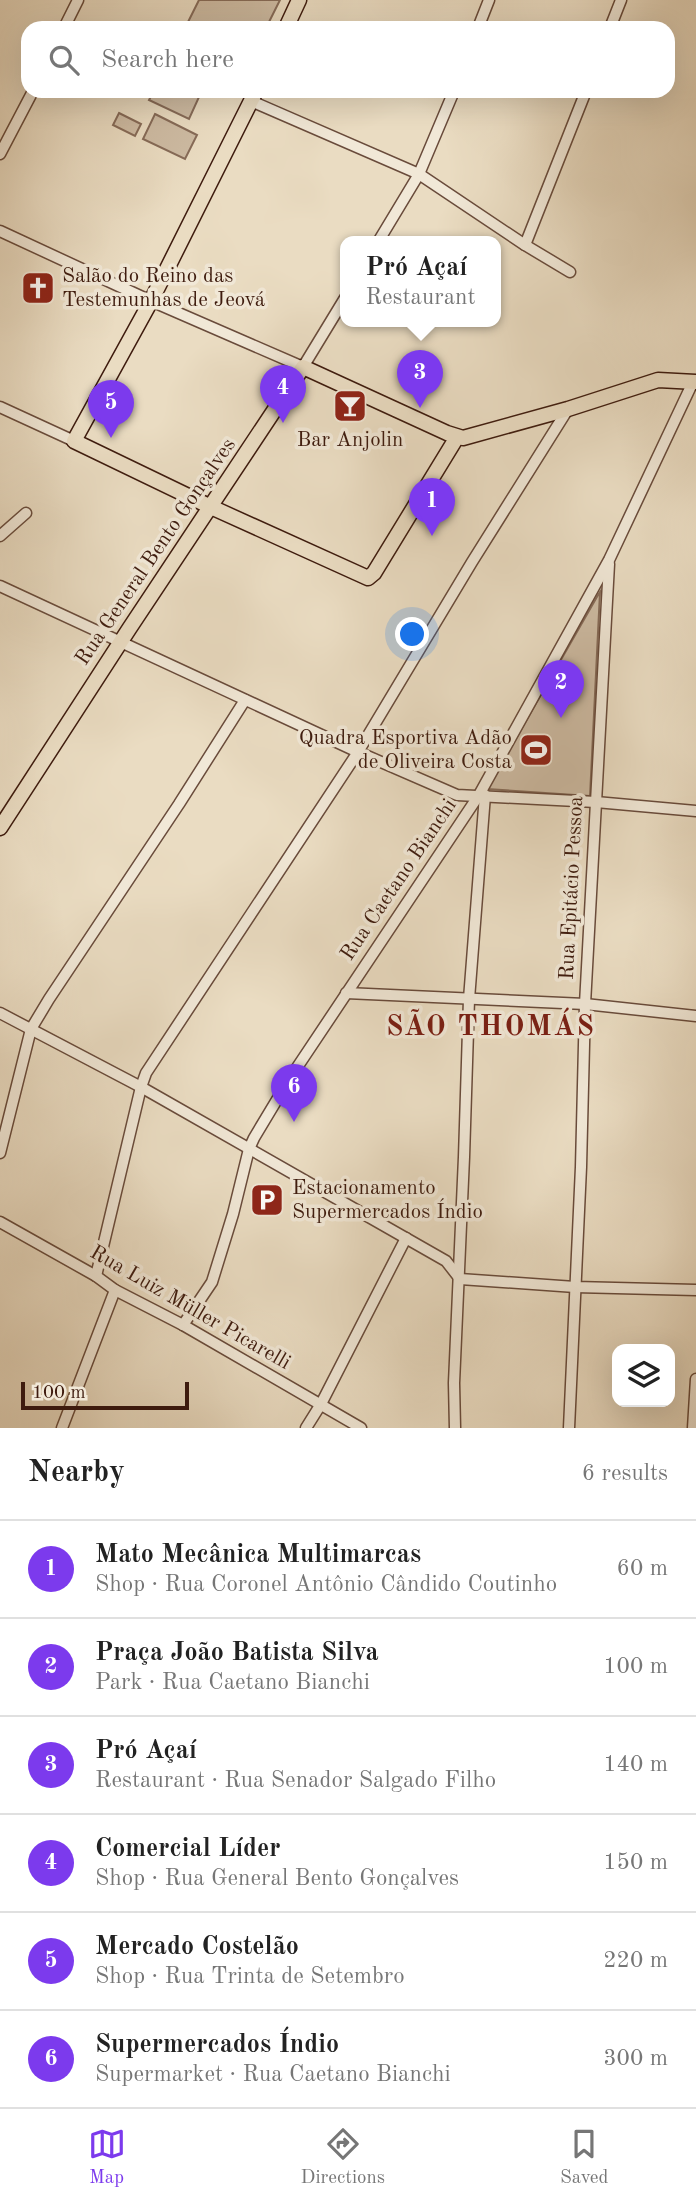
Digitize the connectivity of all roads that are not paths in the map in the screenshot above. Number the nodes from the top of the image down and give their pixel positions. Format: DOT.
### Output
graph roads {
  1 [pos="78,0"];
  2 [pos="299,0"];
  3 [pos="489,0"];
  4 [pos="621,0"];
  5 [pos="68,21"];
  6 [pos="289,21"];
  7 [pos="481,21"];
  8 [pos="613,21"];
  9 [pos="29,98"];
  10 [pos="252,98"];
  11 [pos="257,98"];
  12 [pos="451,98"];
  13 [pos="583,98"];
  14 [pos="0,154"];
  15 [pos="419,174"];
  16 [pos="0,231"];
  17 [pos="382,236"];
  18 [pos="525,245"];
  19 [pos="570,272"];
  20 [pos="150,301"];
  21 [pos="340,306"];
  22 [pos="303,367"];
  23 [pos="694,382"];
  24 [pos="0,407"];
  25 [pos="568,409"];
  26 [pos="457,437"];
  27 [pos="74,441"];
  28 [pos="211,507"];
  29 [pos="26,513"];
  30 [pos="0,536"];
  31 [pos="609,560"];
  32 [pos="0,586"];
  33 [pos="121,643"];
  34 [pos="245,700"];
  35 [pos="358,752"];
  36 [pos="482,795"];
  37 [pos="596,802"];
  38 [pos="696,811"];
  39 [pos="0,828"];
  40 [pos="346,993"];
  41 [pos="468,999"];
  42 [pos="586,1004"];
  43 [pos="0,1013"];
  44 [pos="696,1016"];
  45 [pos="31,1029"];
  46 [pos="141,1087"];
  47 [pos="248,1149"];
  48 [pos="0,1153"];
  49 [pos="0,1222"];
  50 [pos="406,1238"];
  51 [pos="96,1276"];
  52 [pos="460,1279"];
  53 [pos="575,1287"];
  54 [pos="115,1290"];
  55 [pos="696,1290"];
  56 [pos="183,1325"];
  57 [pos="696,1379"];
  58 [pos="321,1404"];
  59 [pos="62,1428"];
  60 [pos="306,1428"];
  61 [pos="361,1428"];
  62 [pos="455,1428"];
  63 [pos="569,1428"];
  64 [pos="693,1428"];
  1 -- 5 [label="street"];
  2 -- 6 [label="main road"];
  3 -- 7 [label="street"];
  4 -- 8 [label="street"];
  9 -- 14 [label="street"];
  10 -- 20 [label="main road"];
  11 -- 15 [label="street"];
  12 -- 15 [label="street"];
  13 -- 18 [label="street"];
  15 -- 17 [label="street"];
  15 -- 18 [label="street"];
  16 -- 20 [label="street"];
  18 -- 19 [label="street"];
  20 -- 22 [label="street"];
  20 -- 27 [label="main road"];
  21 -- 22 [label="street, Rua General Bento Gonçalves"];
  22 -- 26 [label="main road"];
  22 -- 28 [label="main road, Rua General Bento Gonçalves"];
  23 -- 25 [label="main road"];
  23 -- 31 [label="street, Rua Caetano Bianchi"];
  24 -- 27 [label="street"];
  25 -- 26 [label="main road"];
  25 -- 35 [label="street"];
  26 -- 28 [label="main road"];
  27 -- 28 [label="main road"];
  28 -- 33 [label="main road, Rua General Bento Gonçalves"];
  29 -- 30 [label="street"];
  31 -- 36 [label="street, Rua Caetano Bianchi"];
  31 -- 37 [label="street, Rua Epitácio Pessoa"];
  32 -- 33 [label="street"];
  33 -- 34 [label="street"];
  33 -- 39 [label="main road, Rua General Bento Gonçalves"];
  34 -- 35 [label="street"];
  34 -- 45 [label="street"];
  35 -- 36 [label="street"];
  35 -- 46 [label="street"];
  36 -- 37 [label="street"];
  36 -- 40 [label="street, Rua Caetano Bianchi"];
  36 -- 41 [label="street"];
  37 -- 38 [label="street"];
  37 -- 42 [label="street, Rua Epitácio Pessoa"];
  40 -- 41 [label="street"];
  40 -- 47 [label="street, Rua Caetano Bianchi"];
  41 -- 42 [label="street"];
  41 -- 52 [label="street"];
  42 -- 44 [label="street"];
  42 -- 53 [label="street, Rua Epitácio Pessoa"];
  43 -- 45 [label="street"];
  45 -- 46 [label="street"];
  45 -- 48 [label="street"];
  46 -- 47 [label="street"];
  46 -- 51 [label="street"];
  47 -- 50 [label="street"];
  47 -- 56 [label="street, Rua Caetano Bianchi"];
  49 -- 51 [label="street, Rua Luiz Müller Picarelli"];
  50 -- 52 [label="street"];
  50 -- 58 [label="street"];
  51 -- 54 [label="street, Rua Luiz Müller Picarelli"];
  52 -- 53 [label="street"];
  52 -- 62 [label="street"];
  53 -- 55 [label="street"];
  53 -- 63 [label="street, Rua Epitácio Pessoa"];
  54 -- 56 [label="street, Rua Luiz Müller Picarelli"];
  54 -- 59 [label="street"];
  56 -- 58 [label="street, Rua Luiz Müller Picarelli"];
  57 -- 64 [label="street"];
  58 -- 60 [label="street"];
  58 -- 61 [label="street, Rua Luiz Müller Picarelli"];
}
